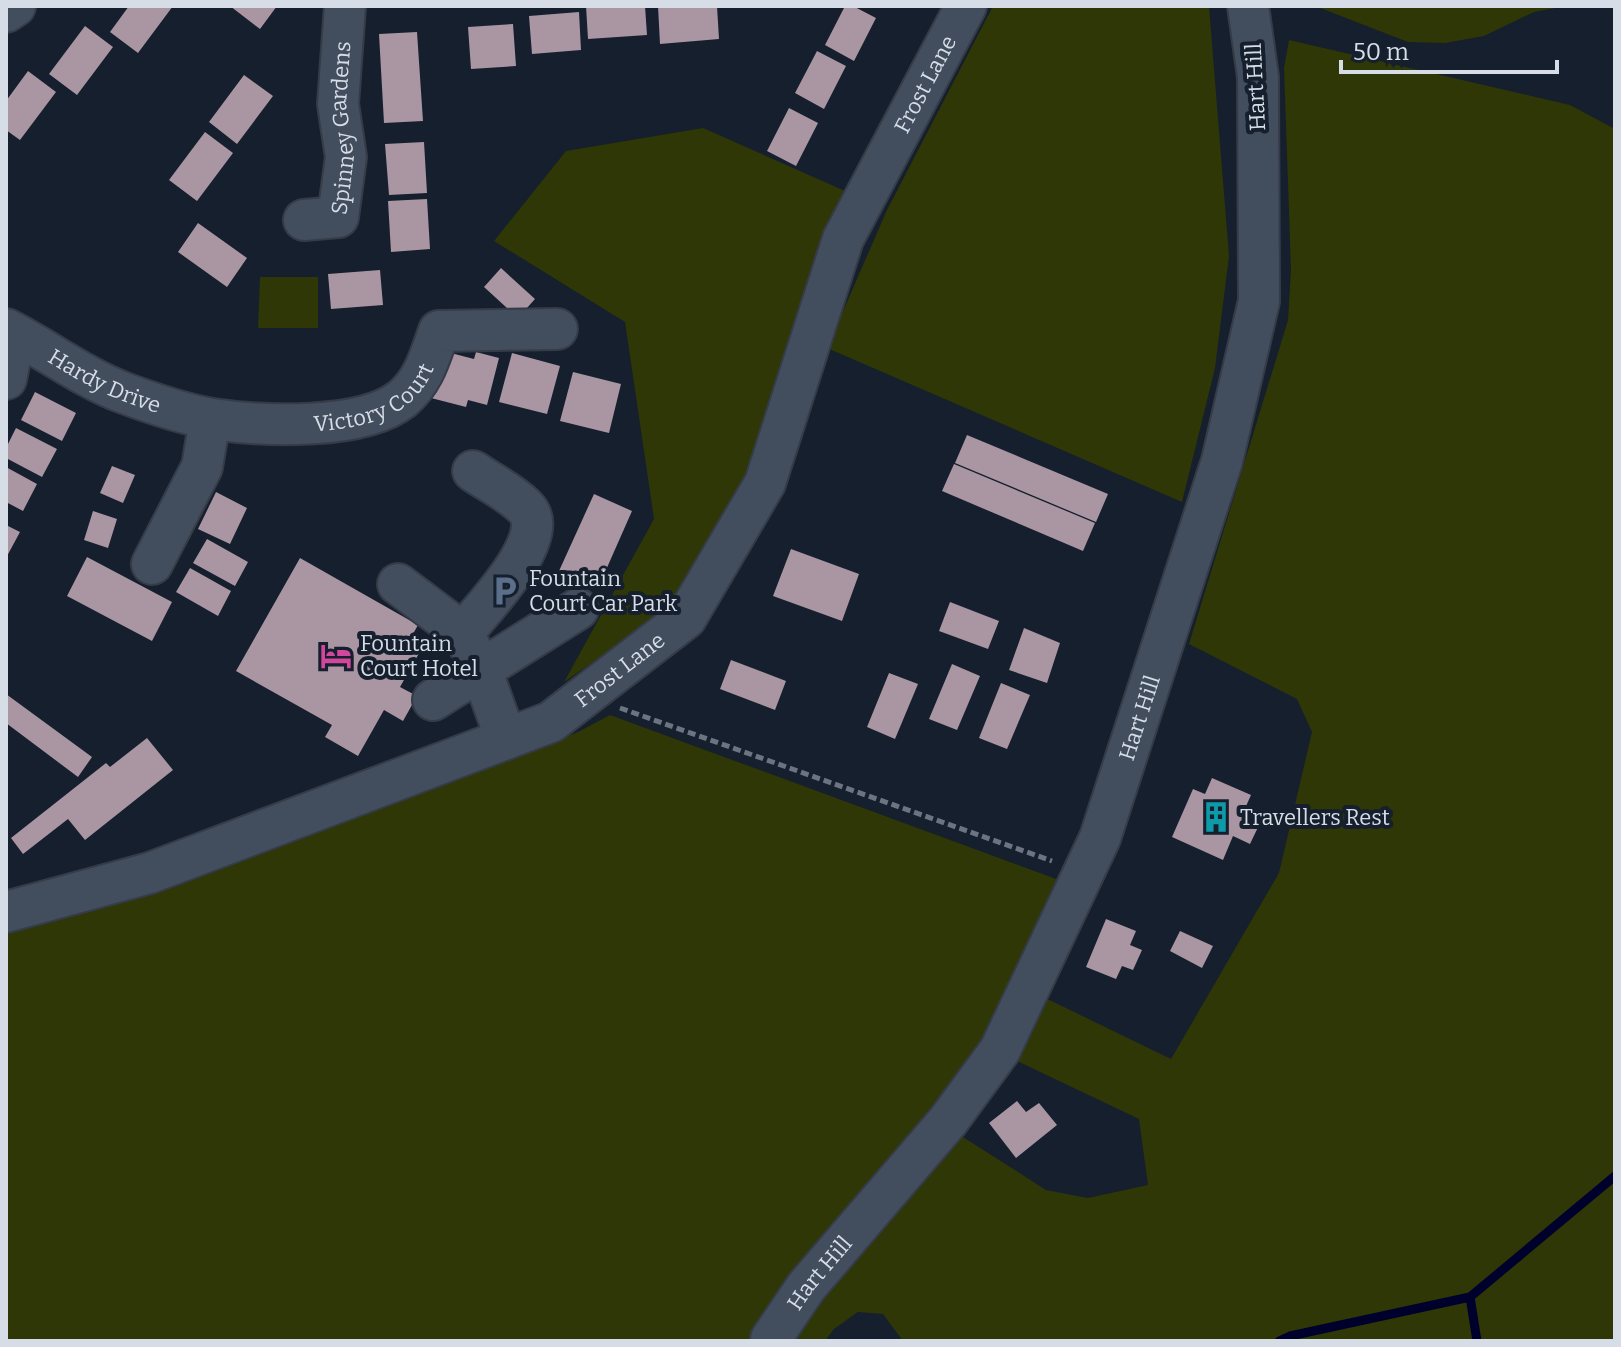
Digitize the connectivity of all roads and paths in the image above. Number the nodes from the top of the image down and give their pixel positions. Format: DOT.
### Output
graph roads {
  1 [pos="15,6"];
  2 [pos="345,6"];
  3 [pos="966,6"];
  4 [pos="1248,6"];
  5 [pos="6,12"];
  6 [pos="304,220"];
  7 [pos="557,329"];
  8 [pos="11,332"];
  9 [pos="6,379"];
  10 [pos="210,419"];
  11 [pos="473,471"];
  12 [pos="152,564"];
  13 [pos="398,584"];
  14 [pos="578,609"];
  15 [pos="463,633"];
  16 [pos="481,669"];
  17 [pos="584,696"];
  18 [pos="433,700"];
  19 [pos="506,739"];
  20 [pos="1083,872"];
  21 [pos="6,912"];
  22 [pos="771,1339"];
  1 -- 5 [label="street"];
  2 -- 6 [label="street, Spinney Gardens"];
  3 -- 17 [label="street, Frost Lane"];
  4 -- 20 [label="street, Hart Hill"];
  7 -- 10 [label="street, Victory Court"];
  8 -- 9 [label="street"];
  8 -- 10 [label="street, Hardy Drive"];
  10 -- 12 [label="street"];
  11 -- 15 [label="street"];
  13 -- 15 [label="street"];
  14 -- 16 [label="street"];
  15 -- 16 [label="street"];
  16 -- 18 [label="street"];
  16 -- 19 [label="street"];
  17 -- 19 [label="street, Frost Lane"];
  17 -- 20 [label="path"];
  19 -- 21 [label="street, Frost Lane"];
  20 -- 22 [label="street, Hart Hill"];
}
